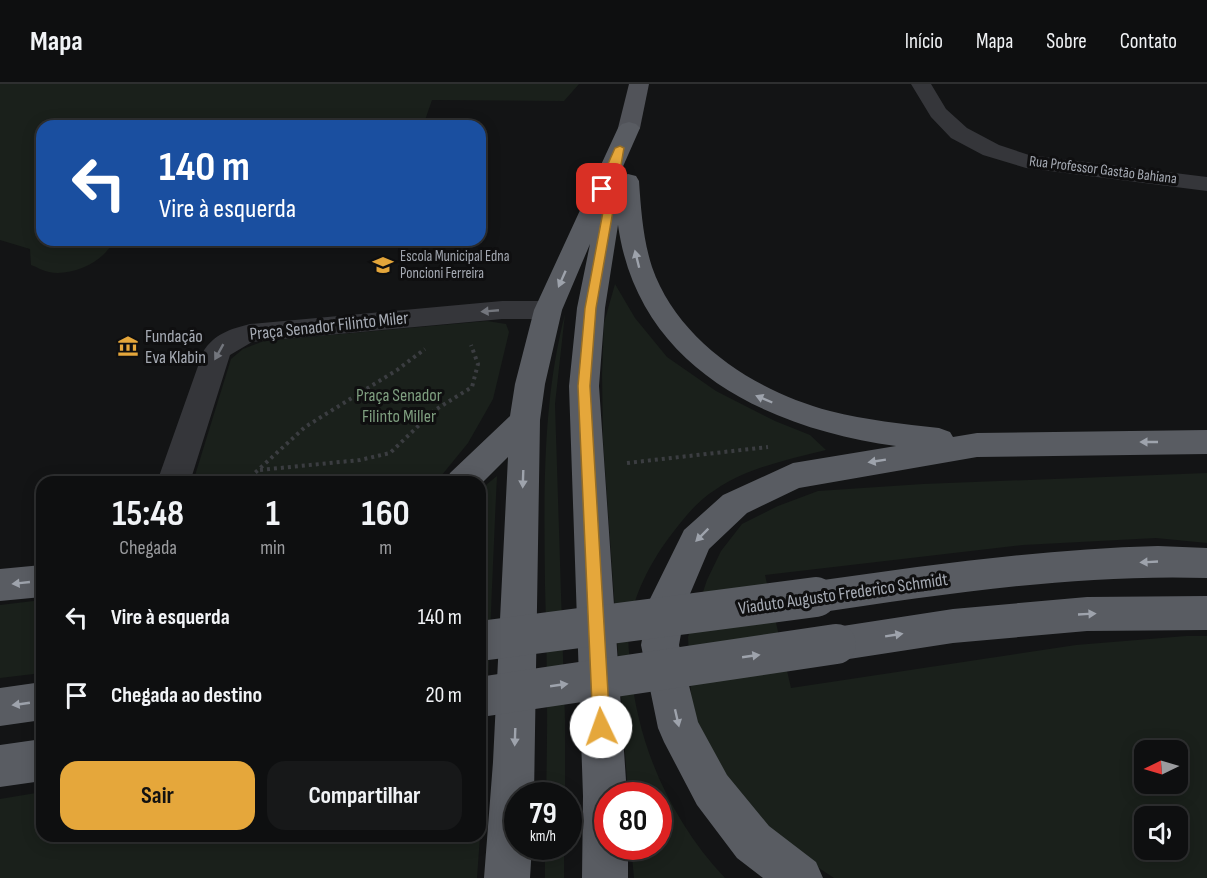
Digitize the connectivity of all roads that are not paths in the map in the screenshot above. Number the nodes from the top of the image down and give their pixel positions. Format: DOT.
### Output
graph roads {
  1 [pos="639,84"];
  2 [pos="921,84"];
  3 [pos="624,138"];
  4 [pos="1207,184"];
  5 [pos="548,310"];
  6 [pos="525,420"];
  7 [pos="1207,442"];
  8 [pos="976,445"];
  9 [pos="175,476"];
  10 [pos="468,476"];
  11 [pos="1207,563"];
  12 [pos="36,581"];
  13 [pos="0,585"];
  14 [pos="1207,614"];
  15 [pos="486,640"];
  16 [pos="486,696"];
  17 [pos="36,702"];
  18 [pos="0,707"];
  19 [pos="36,761"];
  20 [pos="0,766"];
  21 [pos="507,878"];
  22 [pos="605,878"];
  23 [pos="800,878"];
  1 -- 3 [label="main road"];
  2 -- 4 [label="street, Rua Professor Gastão Bahiana"];
  3 -- 5 [label="highway, one-way"];
  8 -- 3 [label="highway, one-way"];
  3 -- 22 [label="highway"];
  5 -- 6 [label="highway"];
  5 -- 9 [label="street, Praça Senador Filinto Miler, one-way"];
  6 -- 10 [label="highway"];
  6 -- 21 [label="highway, one-way"];
  7 -- 8 [label="highway, one-way"];
  8 -- 23 [label="highway, one-way"];
  11 -- 15 [label="highway, Viaduto Augusto Frederico Schmidt, one-way, bridge"];
  12 -- 13 [label="highway, one-way"];
  16 -- 14 [label="highway, one-way, bridge"];
  17 -- 18 [label="highway, one-way"];
  19 -- 20 [label="highway"];
}
